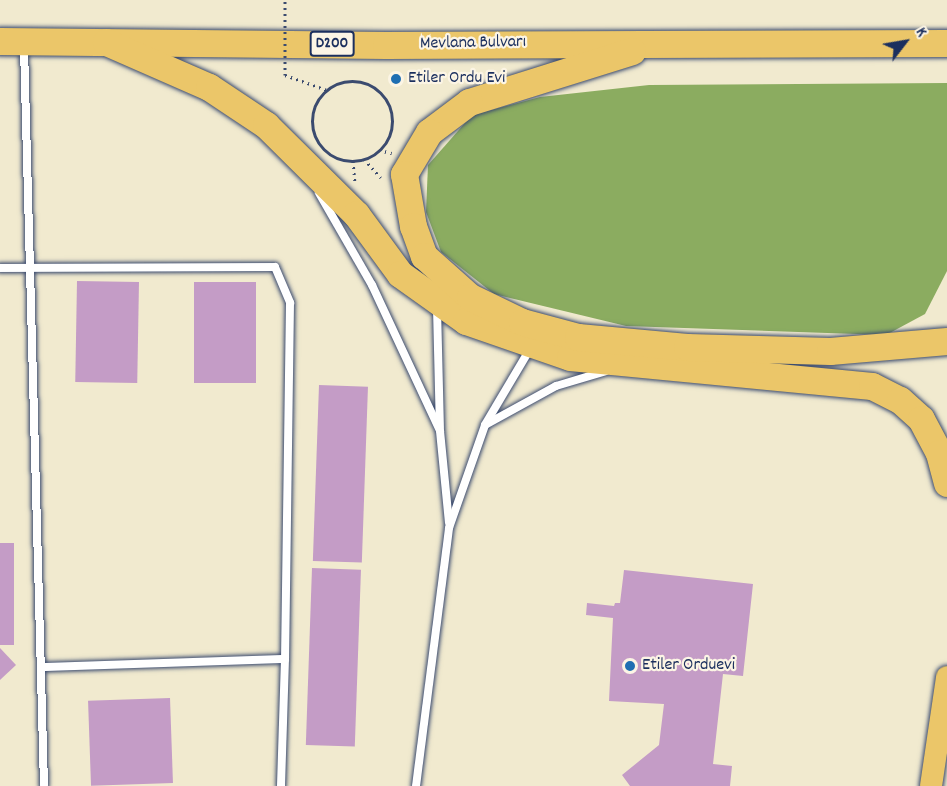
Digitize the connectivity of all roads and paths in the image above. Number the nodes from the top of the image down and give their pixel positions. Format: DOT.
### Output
graph roads {
  1 [pos="285,0"];
  2 [pos="12,41"];
  3 [pos="106,42"];
  4 [pos="665,42"];
  5 [pos="947,43"];
  6 [pos="327,90"];
  7 [pos="298,157"];
  8 [pos="33,267"];
  9 [pos="0,268"];
  10 [pos="437,301"];
  11 [pos="947,341"];
  12 [pos="531,346"];
  13 [pos="645,362"];
  14 [pos="485,425"];
  15 [pos="440,431"];
  16 [pos="947,483"];
  17 [pos="449,528"];
  18 [pos="285,659"];
  19 [pos="42,667"];
  20 [pos="947,677"];
  21 [pos="44,786"];
  22 [pos="281,786"];
  23 [pos="416,786"];
  24 [pos="931,786"];
  1 -- 6 [label="path, bridge"];
  2 -- 3 [label="highway, Mevlana Bulvarı / D200"];
  2 -- 8 [label="lane"];
  3 -- 4 [label="highway, Mevlana Bulvarı / D200"];
  3 -- 7 [label="highway"];
  4 -- 5 [label="highway, Mevlana Bulvarı / D200"];
  4 -- 11 [label="highway"];
  6 -- 6 [label="path"];
  7 -- 10 [label="highway"];
  7 -- 15 [label="lane"];
  8 -- 9 [label="lane"];
  8 -- 18 [label="lane"];
  8 -- 19 [label="lane"];
  10 -- 12 [label="highway"];
  10 -- 15 [label="lane"];
  12 -- 13 [label="highway"];
  12 -- 14 [label="lane"];
  13 -- 14 [label="lane"];
  13 -- 16 [label="highway"];
  14 -- 17 [label="lane"];
  15 -- 17 [label="lane"];
  17 -- 23 [label="lane"];
  18 -- 19 [label="lane"];
  18 -- 22 [label="lane"];
  19 -- 21 [label="lane"];
  20 -- 24 [label="main road"];
}
